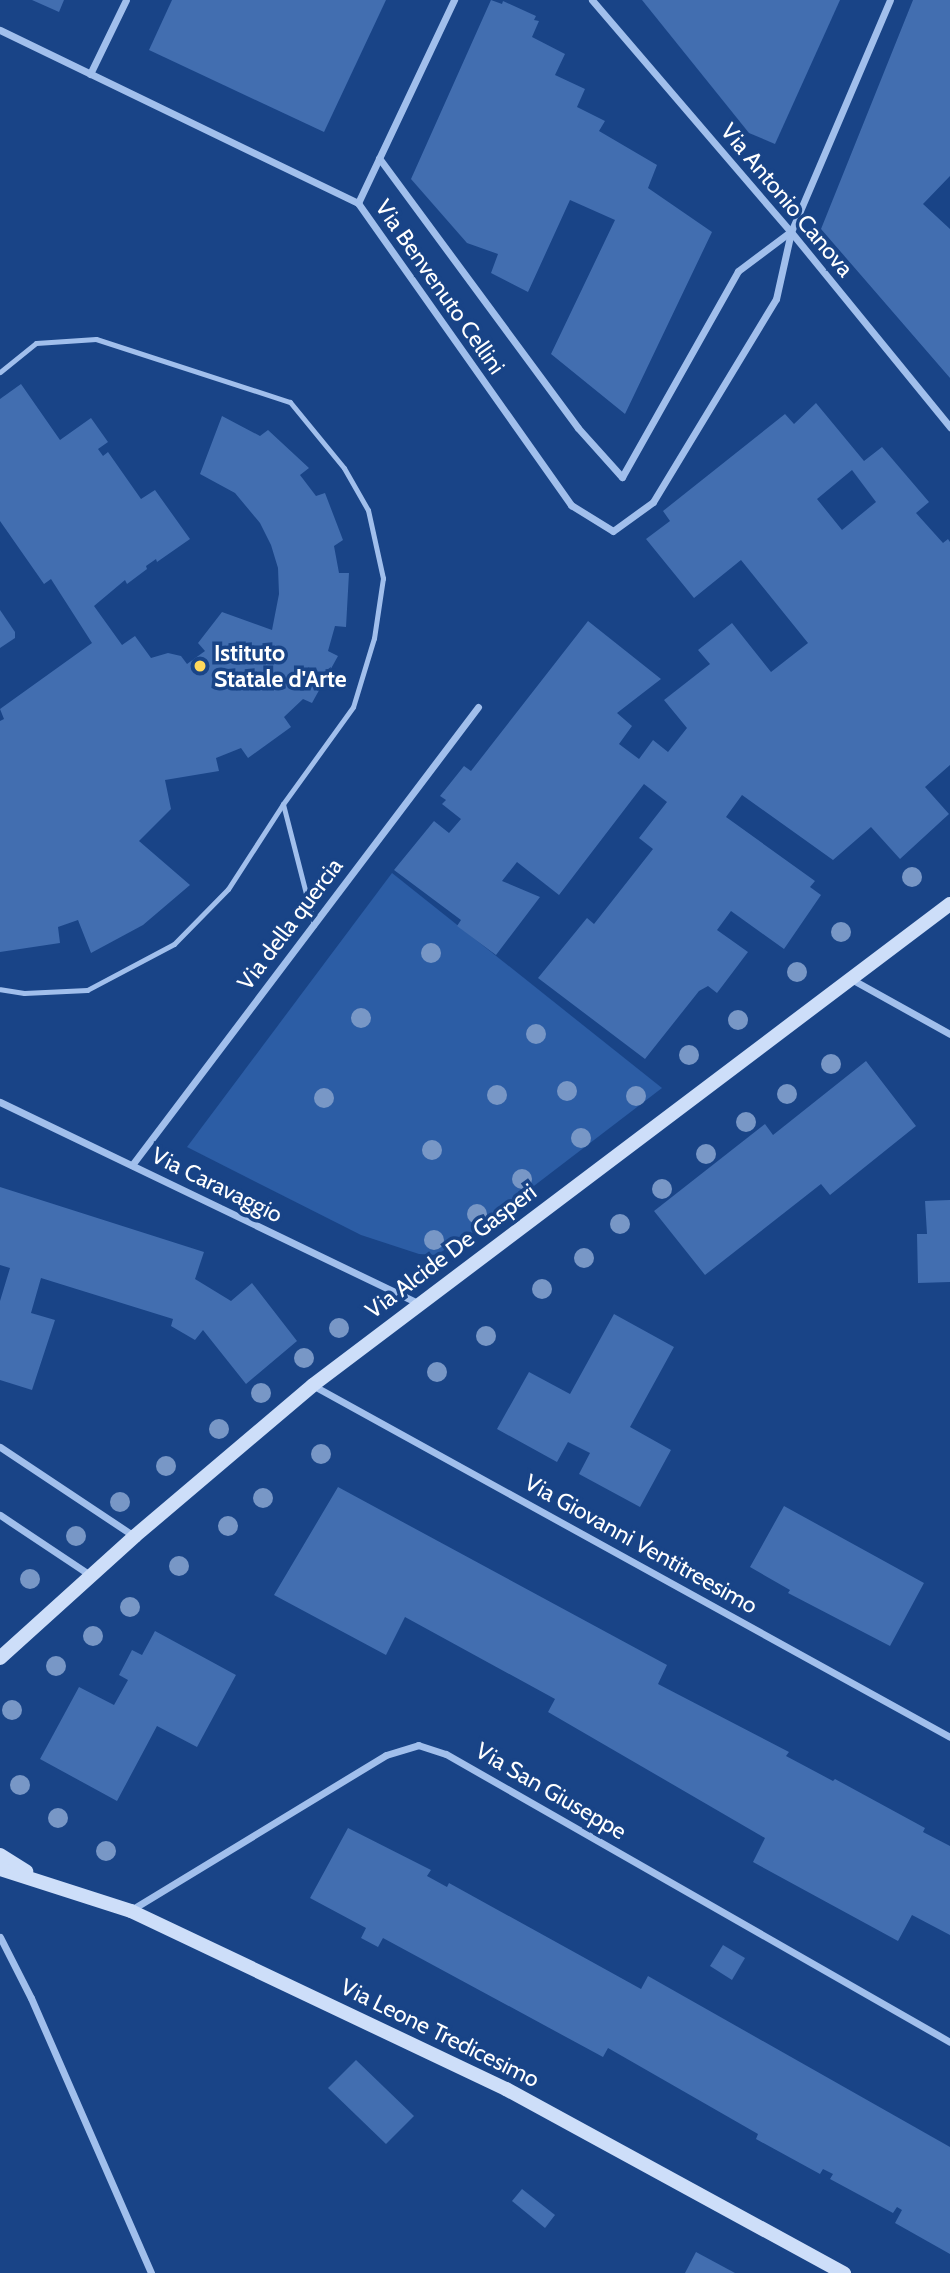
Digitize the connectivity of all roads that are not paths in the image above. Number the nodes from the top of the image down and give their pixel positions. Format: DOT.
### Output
graph roads {
  1 [pos="126,0"];
  2 [pos="454,0"];
  3 [pos="592,0"];
  4 [pos="890,0"];
  5 [pos="0,30"];
  6 [pos="90,74"];
  7 [pos="379,159"];
  8 [pos="358,203"];
  9 [pos="791,232"];
  10 [pos="0,372"];
  11 [pos="950,427"];
  12 [pos="478,707"];
  13 [pos="283,803"];
  14 [pos="950,904"];
  15 [pos="314,925"];
  16 [pos="853,980"];
  17 [pos="0,989"];
  18 [pos="950,1034"];
  19 [pos="0,1102"];
  20 [pos="132,1165"];
  21 [pos="418,1304"];
  22 [pos="313,1385"];
  23 [pos="0,1447"];
  24 [pos="0,1515"];
  25 [pos="135,1536"];
  26 [pos="90,1575"];
  27 [pos="0,1658"];
  28 [pos="950,1737"];
  29 [pos="0,1855"];
  30 [pos="0,1868"];
  31 [pos="51,1885"];
  32 [pos="131,1911"];
  33 [pos="0,1937"];
  34 [pos="950,2042"];
  35 [pos="151,2273"];
  36 [pos="844,2273"];
  1 -- 6 [label="street"];
  2 -- 7 [label="street"];
  3 -- 9 [label="street, Via Antonio Canova"];
  4 -- 9 [label="street"];
  5 -- 6 [label="street, Via Benvenuto Cellini"];
  6 -- 8 [label="street, Via Benvenuto Cellini"];
  7 -- 8 [label="street"];
  7 -- 9 [label="street"];
  8 -- 9 [label="street, Via Benvenuto Cellini"];
  9 -- 11 [label="street, Via Antonio Canova"];
  10 -- 13 [label="lane"];
  12 -- 15 [label="street, Via della quercia"];
  13 -- 15 [label="lane"];
  13 -- 17 [label="lane"];
  14 -- 16 [label="street, Via Alcide De Gasperi"];
  15 -- 20 [label="street, Via della quercia"];
  16 -- 18 [label="street"];
  16 -- 21 [label="street, Via Alcide De Gasperi"];
  19 -- 20 [label="street, Via Caravaggio"];
  20 -- 21 [label="street, Via Caravaggio"];
  21 -- 22 [label="street, Via Alcide De Gasperi"];
  22 -- 25 [label="street, Via Alcide De Gasperi"];
  22 -- 28 [label="street, Via Giovanni Ventitreesimo"];
  23 -- 25 [label="street"];
  24 -- 26 [label="street"];
  25 -- 26 [label="street, Via Alcide De Gasperi"];
  26 -- 27 [label="street, Via Alcide De Gasperi"];
  29 -- 31 [label="street"];
  30 -- 31 [label="street, Via Leone Tredicesimo"];
  31 -- 32 [label="street, Via Leone Tredicesimo"];
  32 -- 34 [label="street, Via San Giuseppe"];
  32 -- 36 [label="street, Via Leone Tredicesimo"];
  33 -- 35 [label="street"];
}
